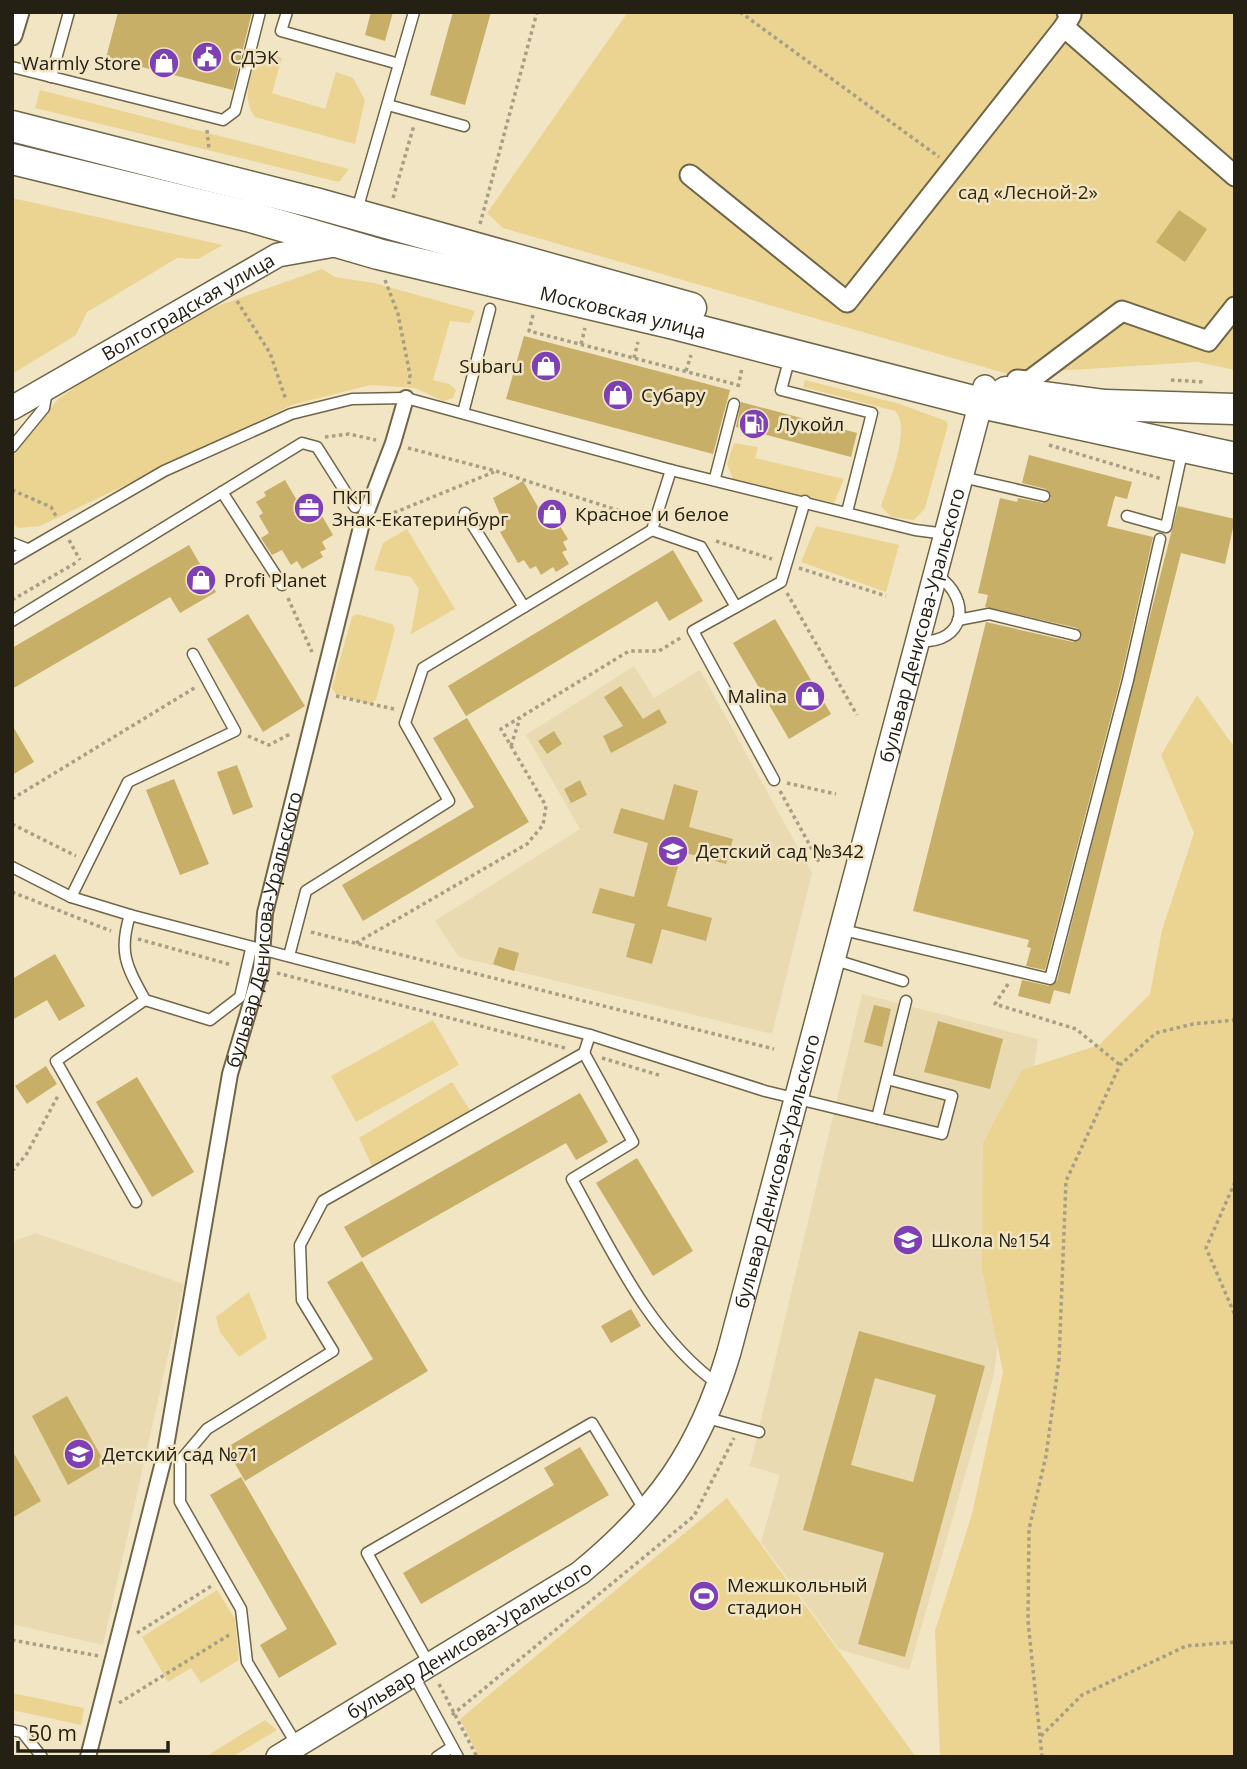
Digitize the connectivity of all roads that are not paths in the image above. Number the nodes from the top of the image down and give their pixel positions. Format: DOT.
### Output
graph roads {
  1 [pos="19,12"];
  2 [pos="69,12"];
  3 [pos="260,12"];
  4 [pos="287,12"];
  5 [pos="414,12"];
  6 [pos="1066,19"];
  7 [pos="12,35"];
  8 [pos="399,64"];
  9 [pos="12,67"];
  10 [pos="51,77"];
  11 [pos="388,105"];
  12 [pos="12,126"];
  13 [pos="464,126"];
  14 [pos="12,159"];
  15 [pos="690,176"];
  16 [pos="1235,176"];
  17 [pos="356,214"];
  18 [pos="342,244"];
  19 [pos="1235,307"];
  20 [pos="490,310"];
  21 [pos="791,354"];
  22 [pos="48,387"];
  23 [pos="1014,394"];
  24 [pos="983,395"];
  25 [pos="406,398"];
  26 [pos="734,404"];
  27 [pos="12,408"];
  28 [pos="1235,409"];
  29 [pos="463,414"];
  30 [pos="1184,445"];
  31 [pos="12,447"];
  32 [pos="1235,458"];
  33 [pos="671,470"];
  34 [pos="962,477"];
  35 [pos="715,478"];
  36 [pos="222,492"];
  37 [pos="1044,496"];
  38 [pos="805,501"];
  39 [pos="355,506"];
  40 [pos="847,512"];
  41 [pos="466,513"];
  42 [pos="1127,516"];
  43 [pos="652,530"];
  44 [pos="946,534"];
  45 [pos="1160,538"];
  46 [pos="12,543"];
  47 [pos="27,549"];
  48 [pos="12,559"];
  49 [pos="936,575"];
  50 [pos="282,584"];
  51 [pos="524,607"];
  52 [pos="736,607"];
  53 [pos="958,620"];
  54 [pos="12,621"];
  55 [pos="1075,635"];
  56 [pos="918,640"];
  57 [pos="193,654"];
  58 [pos="774,780"];
  59 [pos="12,867"];
  60 [pos="71,897"];
  61 [pos="130,915"];
  62 [pos="839,929"];
  63 [pos="257,949"];
  64 [pos="289,956"];
  65 [pos="831,959"];
  66 [pos="254,969"];
  67 [pos="903,981"];
  68 [pos="145,1000"];
  69 [pos="906,1001"];
  70 [pos="590,1035"];
  71 [pos="584,1053"];
  72 [pos="887,1079"];
  73 [pos="797,1098"];
  74 [pos="877,1118"];
  75 [pos="136,1202"];
  76 [pos="719,1385"];
  77 [pos="714,1419"];
  78 [pos="759,1432"];
  79 [pos="646,1511"];
  80 [pos="427,1674"];
  81 [pos="12,1730"];
  82 [pos="452,1747"];
  83 [pos="287,1751"];
  84 [pos="42,1757"];
  85 [pos="88,1757"];
  86 [pos="437,1757"];
  87 [pos="458,1757"];
  1 -- 7 [label="street"];
  2 -- 10 [label="lane"];
  3 -- 10 [label="lane"];
  4 -- 8 [label="lane"];
  5 -- 8 [label="lane"];
  6 -- 15 [label="street"];
  6 -- 16 [label="street"];
  8 -- 11 [label="lane"];
  9 -- 10 [label="lane"];
  11 -- 13 [label="lane"];
  11 -- 17 [label="lane"];
  12 -- 17 [label="main road, Московская улица"];
  14 -- 18 [label="main road, Московская улица"];
  17 -- 18 [label="street"];
  17 -- 24 [label="main road, Московская улица"];
  18 -- 21 [label="main road, Московская улица"];
  18 -- 22 [label="street, Волгоградская улица"];
  19 -- 23 [label="street"];
  20 -- 29 [label="lane"];
  21 -- 24 [label="main road, Московская улица"];
  21 -- 40 [label="lane"];
  22 -- 27 [label="street, Волгоградская улица"];
  22 -- 31 [label="lane"];
  23 -- 24 [label="main road, Московская улица"];
  23 -- 28 [label="main road, Московская улица"];
  24 -- 30 [label="main road, Московская улица"];
  24 -- 34 [label="street, бульвар Денисова-Уральского"];
  25 -- 29 [label="lane"];
  25 -- 47 [label="lane"];
  25 -- 63 [label="street, бульвар Денисова-Уральского"];
  26 -- 35 [label="lane"];
  29 -- 33 [label="lane"];
  30 -- 32 [label="main road, Московская улица"];
  30 -- 42 [label="lane"];
  33 -- 35 [label="lane"];
  33 -- 43 [label="lane"];
  34 -- 37 [label="lane"];
  34 -- 44 [label="street, бульвар Денисова-Уральского"];
  35 -- 38 [label="lane"];
  36 -- 39 [label="lane"];
  36 -- 50 [label="lane"];
  36 -- 54 [label="lane"];
  38 -- 40 [label="lane"];
  38 -- 52 [label="lane"];
  40 -- 44 [label="lane"];
  41 -- 51 [label="lane"];
  43 -- 51 [label="lane"];
  43 -- 52 [label="lane"];
  44 -- 49 [label="street, бульвар Денисова-Уральского"];
  45 -- 62 [label="lane"];
  46 -- 47 [label="lane"];
  47 -- 48 [label="lane"];
  49 -- 53 [label="lane"];
  49 -- 56 [label="street, бульвар Денисова-Уральского"];
  51 -- 64 [label="lane"];
  52 -- 58 [label="lane"];
  53 -- 55 [label="lane"];
  53 -- 56 [label="lane"];
  56 -- 62 [label="street, бульвар Денисова-Уральского"];
  57 -- 60 [label="lane"];
  59 -- 60 [label="lane"];
  60 -- 61 [label="lane"];
  61 -- 63 [label="lane"];
  61 -- 68 [label="lane"];
  62 -- 65 [label="street, бульвар Денисова-Уральского"];
  63 -- 64 [label="lane"];
  63 -- 66 [label="street, бульвар Денисова-Уральского"];
  64 -- 70 [label="lane"];
  65 -- 67 [label="lane"];
  65 -- 73 [label="street, бульвар Денисова-Уральского"];
  66 -- 68 [label="lane"];
  66 -- 85 [label="street, бульвар Денисова-Уральского"];
  68 -- 75 [label="lane"];
  69 -- 72 [label="lane"];
  70 -- 71 [label="lane"];
  70 -- 73 [label="lane"];
  71 -- 76 [label="lane"];
  71 -- 83 [label="lane"];
  72 -- 74 [label="lane"];
  72 -- 74 [label="lane"];
  73 -- 74 [label="lane"];
  73 -- 76 [label="street, бульвар Денисова-Уральского"];
  76 -- 77 [label="street, бульвар Денисова-Уральского"];
  77 -- 78 [label="lane"];
  77 -- 79 [label="street, бульвар Денисова-Уральского"];
  79 -- 80 [label="street, бульвар Денисова-Уральского"];
  79 -- 80 [label="lane"];
  80 -- 82 [label="lane"];
  80 -- 83 [label="street, бульвар Денисова-Уральского"];
  81 -- 84 [label="lane"];
  82 -- 86 [label="lane"];
  82 -- 87 [label="lane"];
}
